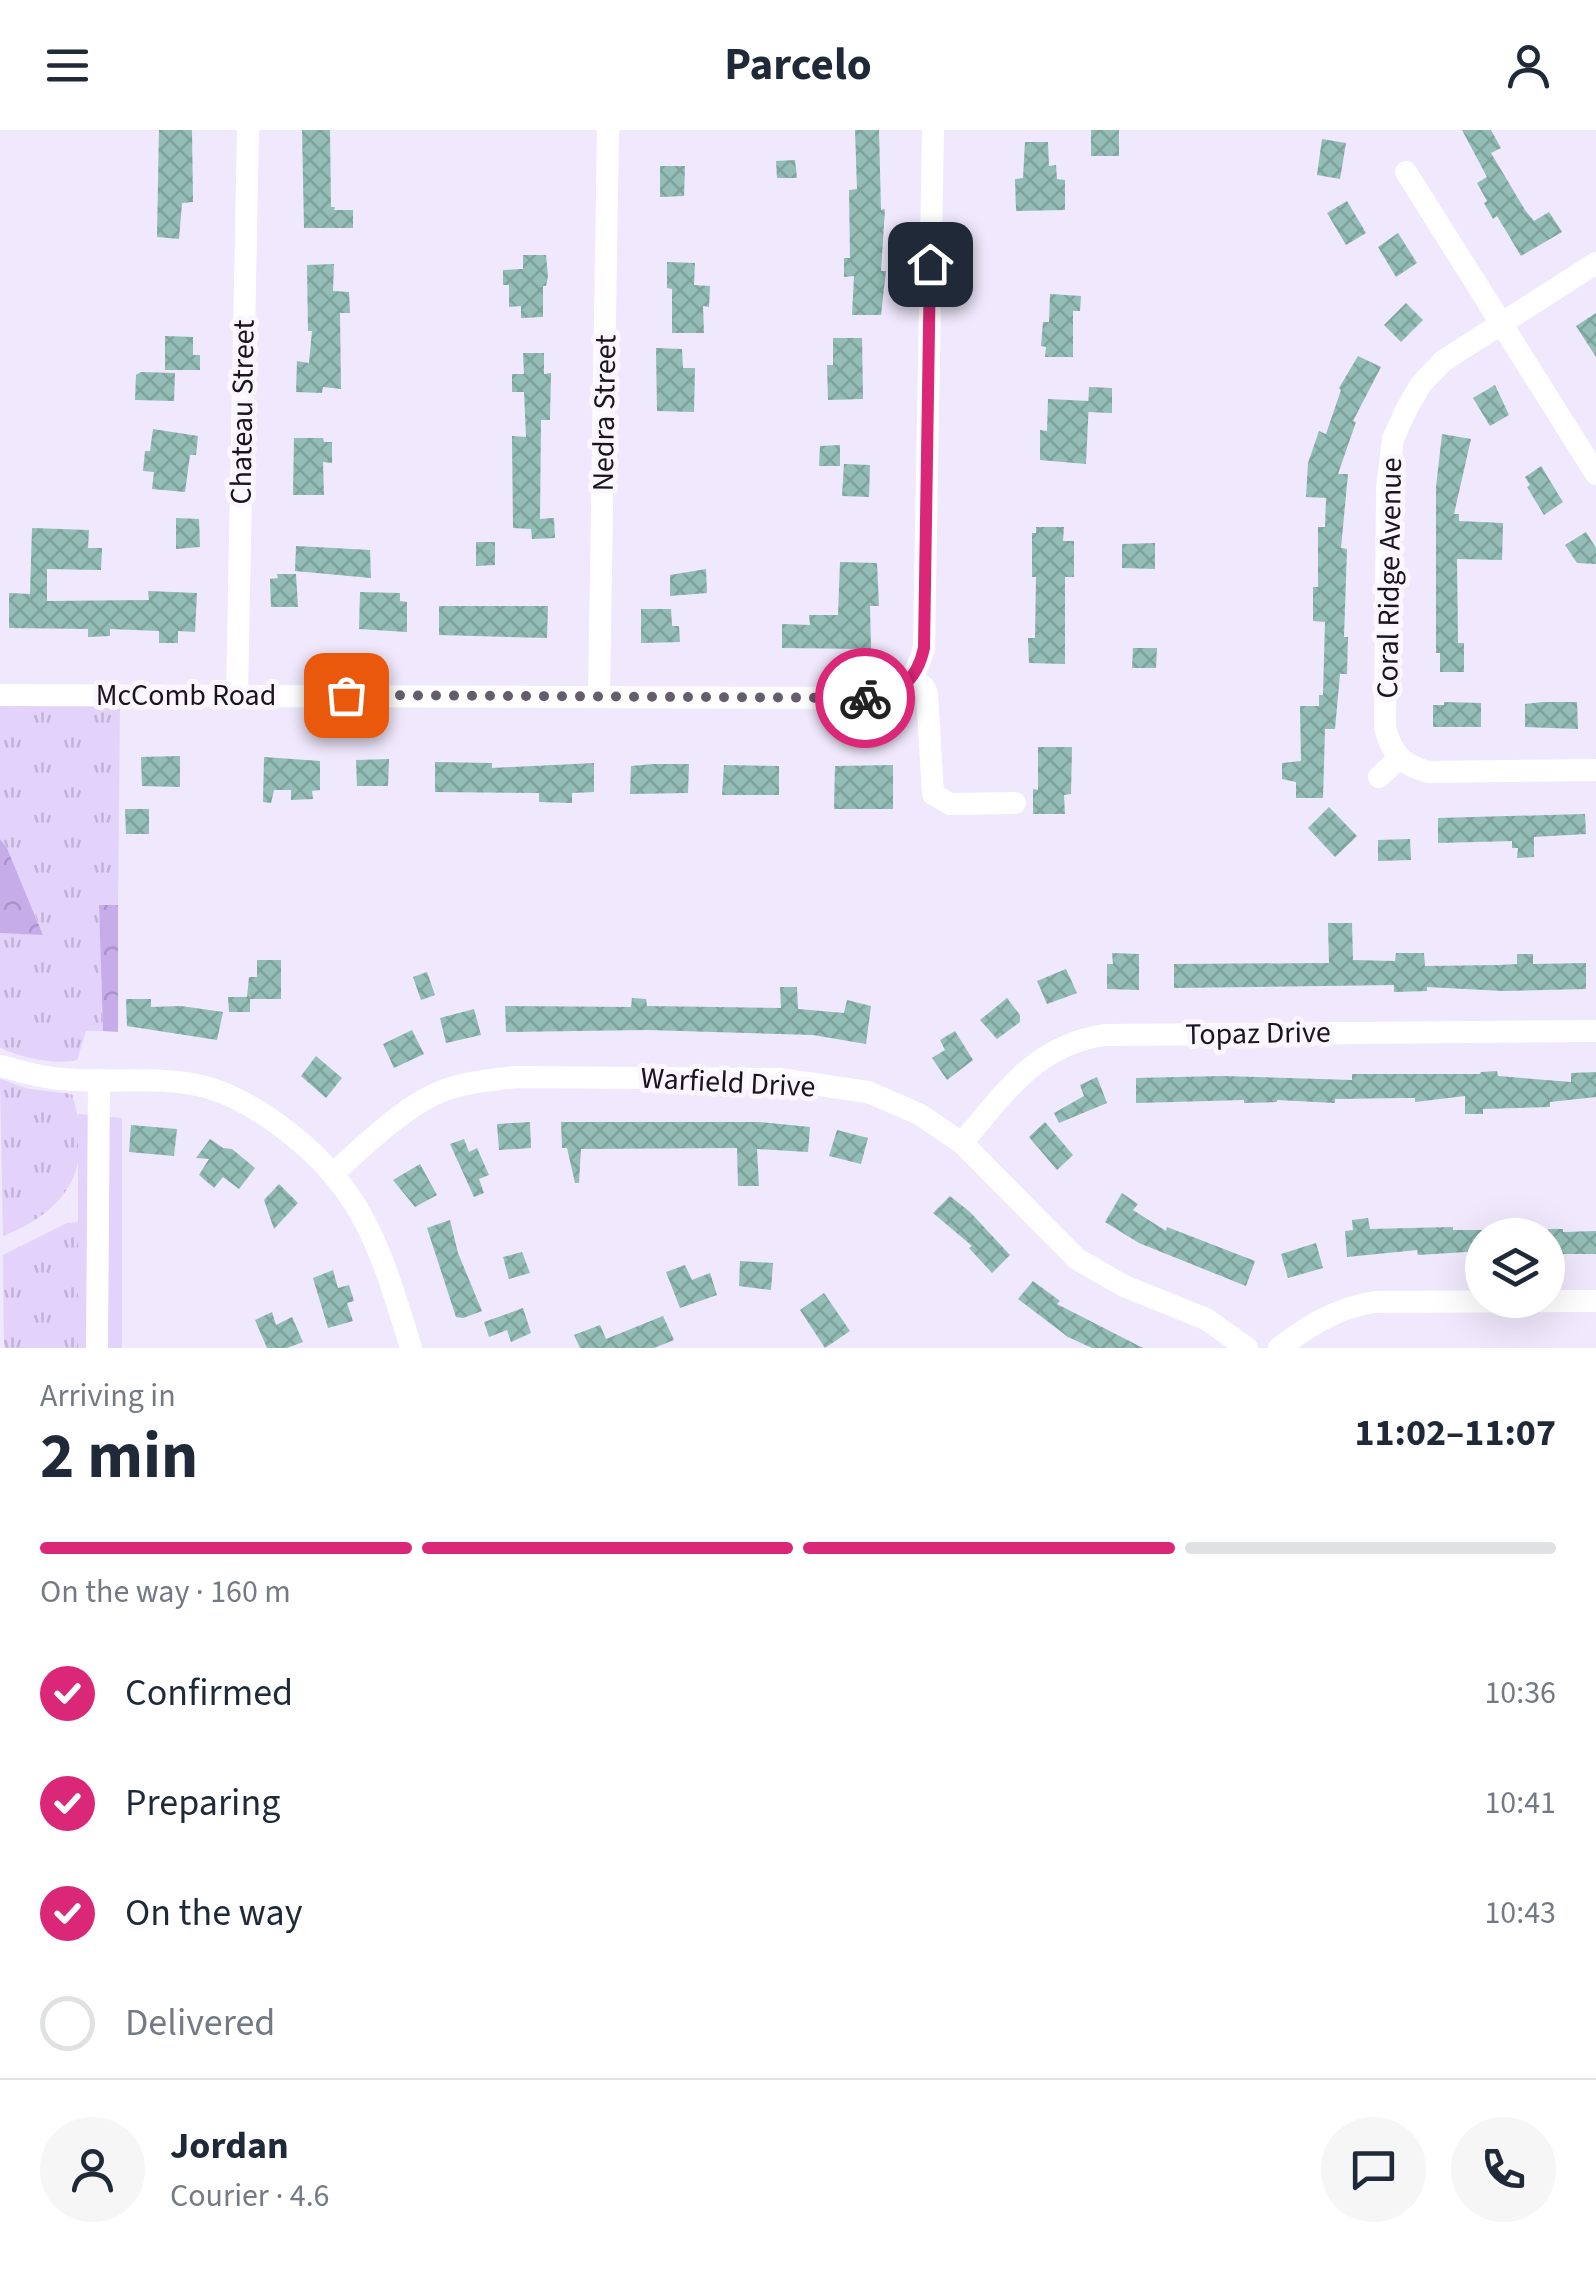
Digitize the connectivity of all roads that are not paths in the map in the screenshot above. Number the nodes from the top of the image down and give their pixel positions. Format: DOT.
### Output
graph roads {
  1 [pos="248,130"];
  2 [pos="608,130"];
  3 [pos="933,130"];
  4 [pos="1406,172"];
  5 [pos="1596,263"];
  6 [pos="1502,322"];
  7 [pos="1596,474"];
  8 [pos="909,682"];
  9 [pos="0,694"];
  10 [pos="237,694"];
  11 [pos="598,695"];
  12 [pos="1399,758"];
  13 [pos="1596,770"];
  14 [pos="1380,777"];
  15 [pos="1015,803"];
  16 [pos="1596,1031"];
  17 [pos="0,1066"];
  18 [pos="99,1080"];
  19 [pos="962,1143"];
  20 [pos="334,1173"];
  21 [pos="1596,1301"];
  22 [pos="98,1348"];
  23 [pos="412,1348"];
  24 [pos="1247,1348"];
  25 [pos="1279,1348"];
  1 -- 10 [label="street, Chateau Street"];
  2 -- 11 [label="street, Nedra Street"];
  3 -- 8 [label="street"];
  4 -- 6 [label="street"];
  5 -- 6 [label="street, Coral Ridge Avenue"];
  6 -- 7 [label="street"];
  6 -- 12 [label="street, Coral Ridge Avenue"];
  8 -- 11 [label="street, McComb Road"];
  8 -- 15 [label="street"];
  9 -- 10 [label="street, McComb Road"];
  10 -- 11 [label="street, McComb Road"];
  12 -- 13 [label="street"];
  12 -- 14 [label="street"];
  16 -- 19 [label="street, Topaz Drive"];
  17 -- 18 [label="street"];
  18 -- 20 [label="street"];
  18 -- 22 [label="street"];
  19 -- 20 [label="street, Warfield Drive"];
  19 -- 24 [label="street, Warfield Drive"];
  20 -- 23 [label="street"];
  21 -- 25 [label="street"];
}
